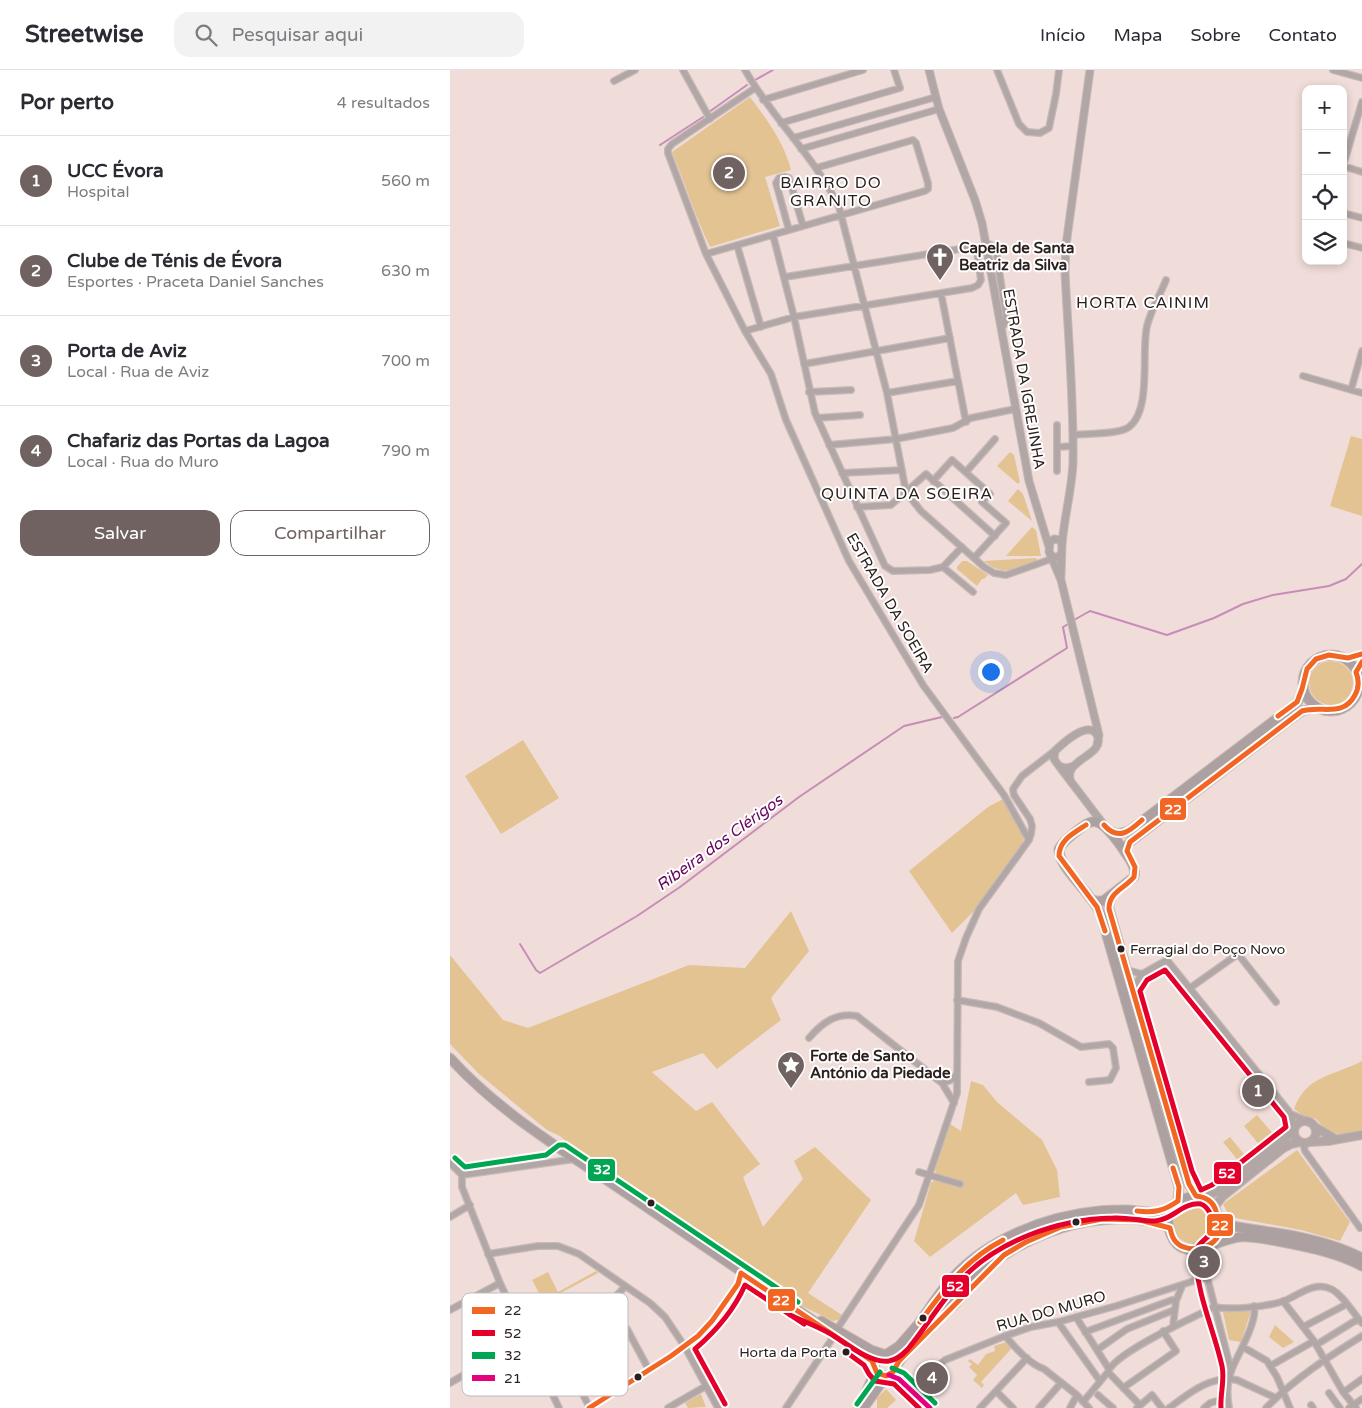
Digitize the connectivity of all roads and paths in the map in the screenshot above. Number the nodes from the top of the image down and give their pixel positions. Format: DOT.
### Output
graph roads {
  1 [pos="635,70"];
  2 [pos="683,70"];
  3 [pos="745,70"];
  4 [pos="863,70"];
  5 [pos="894,70"];
  6 [pos="929,70"];
  7 [pos="997,70"];
  8 [pos="1059,70"];
  9 [pos="1090,70"];
  10 [pos="1334,70"];
  11 [pos="1362,78"];
  12 [pos="614,81"];
  13 [pos="755,88"];
  14 [pos="936,98"];
  15 [pos="763,100"];
  16 [pos="1362,102"];
  17 [pos="940,109"];
  18 [pos="710,119"];
  19 [pos="781,123"];
  20 [pos="793,138"];
  21 [pos="801,149"];
  22 [pos="1347,153"];
  23 [pos="1347,167"];
  24 [pos="816,168"];
  25 [pos="1362,172"];
  26 [pos="1347,214"];
  27 [pos="842,215"];
  28 [pos="1362,218"];
  29 [pos="803,226"];
  30 [pos="789,230"];
  31 [pos="773,235"];
  32 [pos="1347,244"];
  33 [pos="737,245"];
  34 [pos="1362,248"];
  35 [pos="706,254"];
  36 [pos="853,265"];
  37 [pos="785,277"];
  38 [pos="1166,280"];
  39 [pos="941,293"];
  40 [pos="863,305"];
  41 [pos="794,317"];
  42 [pos="761,326"];
  43 [pos="745,331"];
  44 [pos="950,338"];
  45 [pos="876,351"];
  46 [pos="1362,351"];
  47 [pos="804,364"];
  48 [pos="1302,376"];
  49 [pos="958,381"];
  50 [pos="851,390"];
  51 [pos="1350,390"];
  52 [pos="810,392"];
  53 [pos="887,393"];
  54 [pos="1362,393"];
  55 [pos="1015,409"];
  56 [pos="860,415"];
  57 [pos="817,418"];
  58 [pos="966,422"];
  59 [pos="1057,425"];
  60 [pos="1073,434"];
  61 [pos="896,439"];
  62 [pos="995,439"];
  63 [pos="829,445"];
  64 [pos="1058,446"];
  65 [pos="1073,446"];
  66 [pos="902,470"];
  67 [pos="1057,471"];
  68 [pos="966,472"];
  69 [pos="842,473"];
  70 [pos="933,481"];
  71 [pos="906,492"];
  72 [pos="858,507"];
  73 [pos="1041,521"];
  74 [pos="1063,525"];
  75 [pos="995,536"];
  76 [pos="1055,539"];
  77 [pos="1062,545"];
  78 [pos="962,547"];
  79 [pos="1053,554"];
  80 [pos="974,558"];
  81 [pos="943,567"];
  82 [pos="973,592"];
  83 [pos="1362,654"];
  84 [pos="1345,659"];
  85 [pos="1362,662"];
  86 [pos="1359,676"];
  87 [pos="1303,690"];
  88 [pos="1358,696"];
  89 [pos="1316,707"];
  90 [pos="1093,714"];
  91 [pos="1080,731"];
  92 [pos="1097,745"];
  93 [pos="1058,748"];
  94 [pos="1040,762"];
  95 [pos="1058,765"];
  96 [pos="1074,766"];
  97 [pos="1071,782"];
  98 [pos="1088,805"];
  99 [pos="1086,825"];
  100 [pos="1106,828"];
  101 [pos="1029,840"];
  102 [pos="1131,860"];
  103 [pos="1113,894"];
  104 [pos="1090,898"];
  105 [pos="1127,970"];
  106 [pos="1142,974"];
  107 [pos="1190,988"];
  108 [pos="1132,990"];
  109 [pos="958,1000"];
  110 [pos="1276,1002"];
  111 [pos="809,1038"];
  112 [pos="450,1058"];
  113 [pos="958,1073"];
  114 [pos="1090,1082"];
  115 [pos="942,1083"];
  116 [pos="954,1103"];
  117 [pos="1291,1114"];
  118 [pos="1305,1120"];
  119 [pos="1315,1127"];
  120 [pos="1294,1130"];
  121 [pos="1362,1135"];
  122 [pos="1335,1139"];
  123 [pos="1304,1142"];
  124 [pos="562,1152"];
  125 [pos="575,1159"];
  126 [pos="549,1162"];
  127 [pos="450,1163"];
  128 [pos="919,1172"];
  129 [pos="462,1175"];
  130 [pos="930,1176"];
  131 [pos="960,1184"];
  132 [pos="1200,1196"];
  133 [pos="1175,1203"];
  134 [pos="470,1205"];
  135 [pos="1215,1206"];
  136 [pos="450,1217"];
  137 [pos="1219,1219"];
  138 [pos="1170,1228"];
  139 [pos="1360,1228"];
  140 [pos="1208,1245"];
  141 [pos="488,1254"];
  142 [pos="1362,1258"];
  143 [pos="1362,1266"];
  144 [pos="745,1275"];
  145 [pos="1206,1277"];
  146 [pos="500,1283"];
  147 [pos="625,1286"];
  148 [pos="1182,1286"];
  149 [pos="481,1293"];
  150 [pos="505,1293"];
  151 [pos="619,1293"];
  152 [pos="1176,1301"];
  153 [pos="1283,1301"];
  154 [pos="1347,1304"];
  155 [pos="1254,1306"];
  156 [pos="1214,1307"];
  157 [pos="1174,1310"];
  158 [pos="1076,1316"];
  159 [pos="1360,1321"];
  160 [pos="1058,1322"];
  161 [pos="1173,1326"];
  162 [pos="1303,1327"];
  163 [pos="628,1331"];
  164 [pos="1163,1331"];
  165 [pos="835,1332"];
  166 [pos="1085,1332"];
  167 [pos="1005,1336"];
  168 [pos="1362,1336"];
  169 [pos="1315,1343"];
  170 [pos="685,1347"];
  171 [pos="1243,1347"];
  172 [pos="1097,1350"];
  173 [pos="885,1354"];
  174 [pos="1027,1358"];
  175 [pos="1325,1360"];
  176 [pos="1270,1366"];
  177 [pos="874,1367"];
  178 [pos="649,1370"];
  179 [pos="1231,1370"];
  180 [pos="1108,1371"];
  181 [pos="891,1372"];
  182 [pos="462,1377"];
  183 [pos="1230,1378"];
  184 [pos="1362,1379"];
  185 [pos="1100,1381"];
  186 [pos="450,1383"];
  187 [pos="628,1383"];
  188 [pos="1060,1383"];
  189 [pos="706,1386"];
  190 [pos="1123,1388"];
  191 [pos="910,1390"];
  192 [pos="996,1390"];
  193 [pos="1284,1390"];
  194 [pos="1329,1392"];
  195 [pos="1344,1392"];
  196 [pos="1098,1395"];
  197 [pos="553,1396"];
  198 [pos="583,1396"];
  199 [pos="608,1396"];
  200 [pos="1077,1396"];
  201 [pos="1227,1398"];
  202 [pos="1276,1398"];
  203 [pos="1362,1399"];
  204 [pos="1083,1402"];
  205 [pos="1139,1407"];
  206 [pos="1353,1407"];
  207 [pos="559,1408"];
  208 [pos="589,1408"];
  209 [pos="668,1408"];
  210 [pos="718,1408"];
  211 [pos="786,1408"];
  212 [pos="859,1408"];
  213 [pos="863,1408"];
  214 [pos="930,1408"];
  215 [pos="980,1408"];
  216 [pos="1013,1408"];
  217 [pos="1039,1408"];
  218 [pos="1070,1408"];
  219 [pos="1089,1408"];
  220 [pos="1113,1408"];
  221 [pos="1162,1408"];
  222 [pos="1169,1408"];
  223 [pos="1204,1408"];
  224 [pos="1229,1408"];
  225 [pos="1266,1408"];
  226 [pos="1290,1408"];
  227 [pos="1340,1408"];
  1 -- 12 [label="street"];
  2 -- 18 [label="street"];
  3 -- 13 [label="street"];
  4 -- 15 [label="street"];
  5 -- 19 [label="street"];
  6 -- 14 [label="street, ESTRADA DA IGREJINHA"];
  7 -- 8 [label="street"];
  9 -- 60 [label="street"];
  10 -- 11 [label="street"];
  13 -- 15 [label="street"];
  13 -- 18 [label="street"];
  14 -- 17 [label="street, ESTRADA DA IGREJINHA"];
  14 -- 20 [label="street"];
  15 -- 19 [label="street"];
  16 -- 22 [label="street"];
  17 -- 21 [label="street"];
  17 -- 55 [label="street, ESTRADA DA IGREJINHA"];
  18 -- 35 [label="street, ESTRADA DA SOEIRA"];
  19 -- 20 [label="street"];
  20 -- 21 [label="street"];
  21 -- 24 [label="street"];
  23 -- 25 [label="street"];
  24 -- 27 [label="street"];
  24 -- 27 [label="street"];
  26 -- 28 [label="street"];
  27 -- 29 [label="street"];
  27 -- 36 [label="street"];
  29 -- 30 [label="street"];
  29 -- 30 [label="street"];
  30 -- 31 [label="street"];
  31 -- 33 [label="street"];
  31 -- 37 [label="street"];
  32 -- 34 [label="street"];
  33 -- 35 [label="street"];
  33 -- 42 [label="street"];
  35 -- 43 [label="street, ESTRADA DA SOEIRA"];
  36 -- 37 [label="street"];
  36 -- 39 [label="street"];
  36 -- 40 [label="street"];
  37 -- 41 [label="street"];
  38 -- 60 [label="street"];
  39 -- 40 [label="street"];
  39 -- 44 [label="street"];
  40 -- 41 [label="street"];
  40 -- 45 [label="street"];
  41 -- 42 [label="street"];
  41 -- 47 [label="street"];
  42 -- 43 [label="street"];
  43 -- 101 [label="street, ESTRADA DA SOEIRA"];
  44 -- 45 [label="street"];
  44 -- 49 [label="street"];
  45 -- 47 [label="street"];
  45 -- 53 [label="street"];
  46 -- 51 [label="street"];
  47 -- 52 [label="street"];
  48 -- 51 [label="street"];
  49 -- 53 [label="street"];
  49 -- 58 [label="street"];
  50 -- 52 [label="street"];
  51 -- 54 [label="street"];
  52 -- 57 [label="street"];
  53 -- 61 [label="street"];
  55 -- 58 [label="street"];
  55 -- 73 [label="street, ESTRADA DA IGREJINHA"];
  56 -- 57 [label="street"];
  57 -- 63 [label="street"];
  58 -- 61 [label="street"];
  59 -- 64 [label="street"];
  60 -- 65 [label="street"];
  61 -- 63 [label="street"];
  61 -- 66 [label="street"];
  62 -- 68 [label="street"];
  63 -- 69 [label="street"];
  64 -- 65 [label="street"];
  64 -- 67 [label="street"];
  65 -- 74 [label="street"];
  66 -- 69 [label="street"];
  66 -- 71 [label="street"];
  68 -- 70 [label="street"];
  68 -- 75 [label="street"];
  69 -- 72 [label="street"];
  70 -- 71 [label="street"];
  70 -- 75 [label="street"];
  71 -- 72 [label="street"];
  71 -- 78 [label="street"];
  72 -- 81 [label="street"];
  73 -- 76 [label="street"];
  73 -- 79 [label="street, ESTRADA DA IGREJINHA"];
  74 -- 76 [label="street"];
  74 -- 77 [label="street"];
  75 -- 80 [label="street"];
  76 -- 77 [label="street"];
  76 -- 79 [label="street"];
  77 -- 79 [label="street"];
  78 -- 80 [label="street"];
  78 -- 81 [label="street"];
  79 -- 80 [label="street"];
  79 -- 90 [label="street"];
  81 -- 82 [label="street"];
  83 -- 84 [label="street"];
  84 -- 86 [label="main road"];
  84 -- 87 [label="main road"];
  85 -- 86 [label="street"];
  86 -- 88 [label="main road"];
  87 -- 89 [label="main road"];
  87 -- 100 [label="main road"];
  88 -- 89 [label="main road"];
  89 -- 102 [label="main road"];
  90 -- 91 [label="street"];
  90 -- 92 [label="street"];
  91 -- 92 [label="street"];
  91 -- 93 [label="street"];
  92 -- 96 [label="street"];
  93 -- 94 [label="street"];
  93 -- 95 [label="street"];
  94 -- 95 [label="street"];
  94 -- 101 [label="street"];
  95 -- 96 [label="street"];
  95 -- 97 [label="street"];
  96 -- 97 [label="street"];
  97 -- 98 [label="street"];
  98 -- 99 [label="street"];
  98 -- 100 [label="street"];
  99 -- 100 [label="main road"];
  99 -- 104 [label="main road"];
  100 -- 102 [label="main road"];
  101 -- 109 [label="street"];
  102 -- 103 [label="main road"];
  103 -- 104 [label="main road"];
  103 -- 105 [label="main road"];
  104 -- 133 [label="main road"];
  105 -- 106 [label="street"];
  105 -- 108 [label="main road"];
  106 -- 107 [label="street"];
  106 -- 108 [label="street"];
  107 -- 110 [label="street"];
  107 -- 117 [label="street"];
  108 -- 132 [label="main road"];
  109 -- 113 [label="street"];
  109 -- 114 [label="street"];
  111 -- 115 [label="street"];
  112 -- 124 [label="main road"];
  113 -- 115 [label="street"];
  113 -- 116 [label="street"];
  115 -- 116 [label="street"];
  116 -- 130 [label="street"];
  117 -- 118 [label="street"];
  117 -- 120 [label="street"];
  118 -- 119 [label="main road"];
  118 -- 120 [label="main road"];
  119 -- 122 [label="main road"];
  119 -- 123 [label="main road"];
  120 -- 123 [label="main road"];
  120 -- 132 [label="main road"];
  121 -- 122 [label="main road"];
  122 -- 123 [label="main road"];
  123 -- 135 [label="main road"];
  123 -- 139 [label="street"];
  124 -- 125 [label="main road"];
  124 -- 126 [label="street"];
  125 -- 126 [label="street"];
  125 -- 144 [label="main road"];
  126 -- 129 [label="street"];
  127 -- 129 [label="street"];
  128 -- 130 [label="street"];
  129 -- 134 [label="street"];
  130 -- 131 [label="street"];
  130 -- 165 [label="street"];
  132 -- 133 [label="main road"];
  132 -- 135 [label="main road"];
  133 -- 138 [label="main road"];
  133 -- 173 [label="main road"];
  134 -- 136 [label="street"];
  134 -- 141 [label="street"];
  135 -- 137 [label="main road"];
  137 -- 140 [label="main road"];
  137 -- 142 [label="main road"];
  138 -- 140 [label="main road"];
  138 -- 181 [label="main road"];
  140 -- 143 [label="main road"];
  140 -- 145 [label="street"];
  141 -- 146 [label="street"];
  141 -- 147 [label="street"];
  144 -- 165 [label="main road"];
  144 -- 170 [label="street"];
  145 -- 148 [label="street, RUA DO MURO"];
  145 -- 156 [label="street"];
  146 -- 149 [label="street"];
  146 -- 150 [label="street"];
  147 -- 151 [label="street"];
  147 -- 170 [label="street"];
  148 -- 152 [label="street"];
  148 -- 158 [label="street, RUA DO MURO"];
  152 -- 157 [label="street"];
  152 -- 166 [label="street"];
  153 -- 154 [label="street"];
  153 -- 155 [label="street"];
  153 -- 162 [label="street"];
  154 -- 159 [label="street"];
  154 -- 162 [label="street"];
  155 -- 156 [label="street"];
  155 -- 171 [label="street"];
  156 -- 161 [label="street"];
  156 -- 179 [label="street"];
  157 -- 161 [label="street"];
  157 -- 172 [label="street"];
  158 -- 160 [label="street, RUA DO MURO"];
  158 -- 166 [label="street"];
  159 -- 169 [label="street"];
  160 -- 167 [label="street, RUA DO MURO"];
  160 -- 185 [label="street"];
  161 -- 164 [label="street"];
  162 -- 169 [label="street"];
  163 -- 178 [label="street"];
  164 -- 180 [label="street"];
  164 -- 190 [label="street"];
  165 -- 173 [label="main road"];
  165 -- 177 [label="main road"];
  165 -- 211 [label="street"];
  166 -- 172 [label="street"];
  167 -- 174 [label="street"];
  167 -- 191 [label="street, RUA DO MURO"];
  168 -- 175 [label="street"];
  169 -- 175 [label="street"];
  169 -- 176 [label="street"];
  170 -- 178 [label="street"];
  170 -- 189 [label="street"];
  171 -- 176 [label="street"];
  171 -- 179 [label="street"];
  172 -- 180 [label="street"];
  173 -- 177 [label="main road"];
  173 -- 181 [label="main road"];
  174 -- 188 [label="street"];
  174 -- 192 [label="street"];
  175 -- 193 [label="street"];
  175 -- 195 [label="street"];
  176 -- 193 [label="street"];
  177 -- 181 [label="main road"];
  177 -- 212 [label="main road"];
  178 -- 187 [label="street"];
  179 -- 183 [label="street"];
  180 -- 185 [label="street"];
  180 -- 190 [label="street"];
  181 -- 191 [label="street"];
  181 -- 213 [label="main road"];
  182 -- 186 [label="street"];
  183 -- 201 [label="street"];
  183 -- 202 [label="street"];
  183 -- 222 [label="street"];
  184 -- 195 [label="street"];
  185 -- 204 [label="street"];
  188 -- 200 [label="street"];
  188 -- 217 [label="street"];
  189 -- 209 [label="street"];
  189 -- 210 [label="street"];
  190 -- 205 [label="street"];
  191 -- 214 [label="street"];
  192 -- 215 [label="street"];
  192 -- 216 [label="street"];
  193 -- 202 [label="street"];
  193 -- 226 [label="street"];
  194 -- 227 [label="street"];
  195 -- 206 [label="street"];
  196 -- 220 [label="street"];
  197 -- 207 [label="street"];
  198 -- 208 [label="street"];
  199 -- 208 [label="street"];
  200 -- 204 [label="street"];
  200 -- 218 [label="street"];
  201 -- 223 [label="street"];
  201 -- 224 [label="street"];
  202 -- 225 [label="street"];
  203 -- 206 [label="street"];
  204 -- 219 [label="street"];
  205 -- 221 [label="street"];
}
